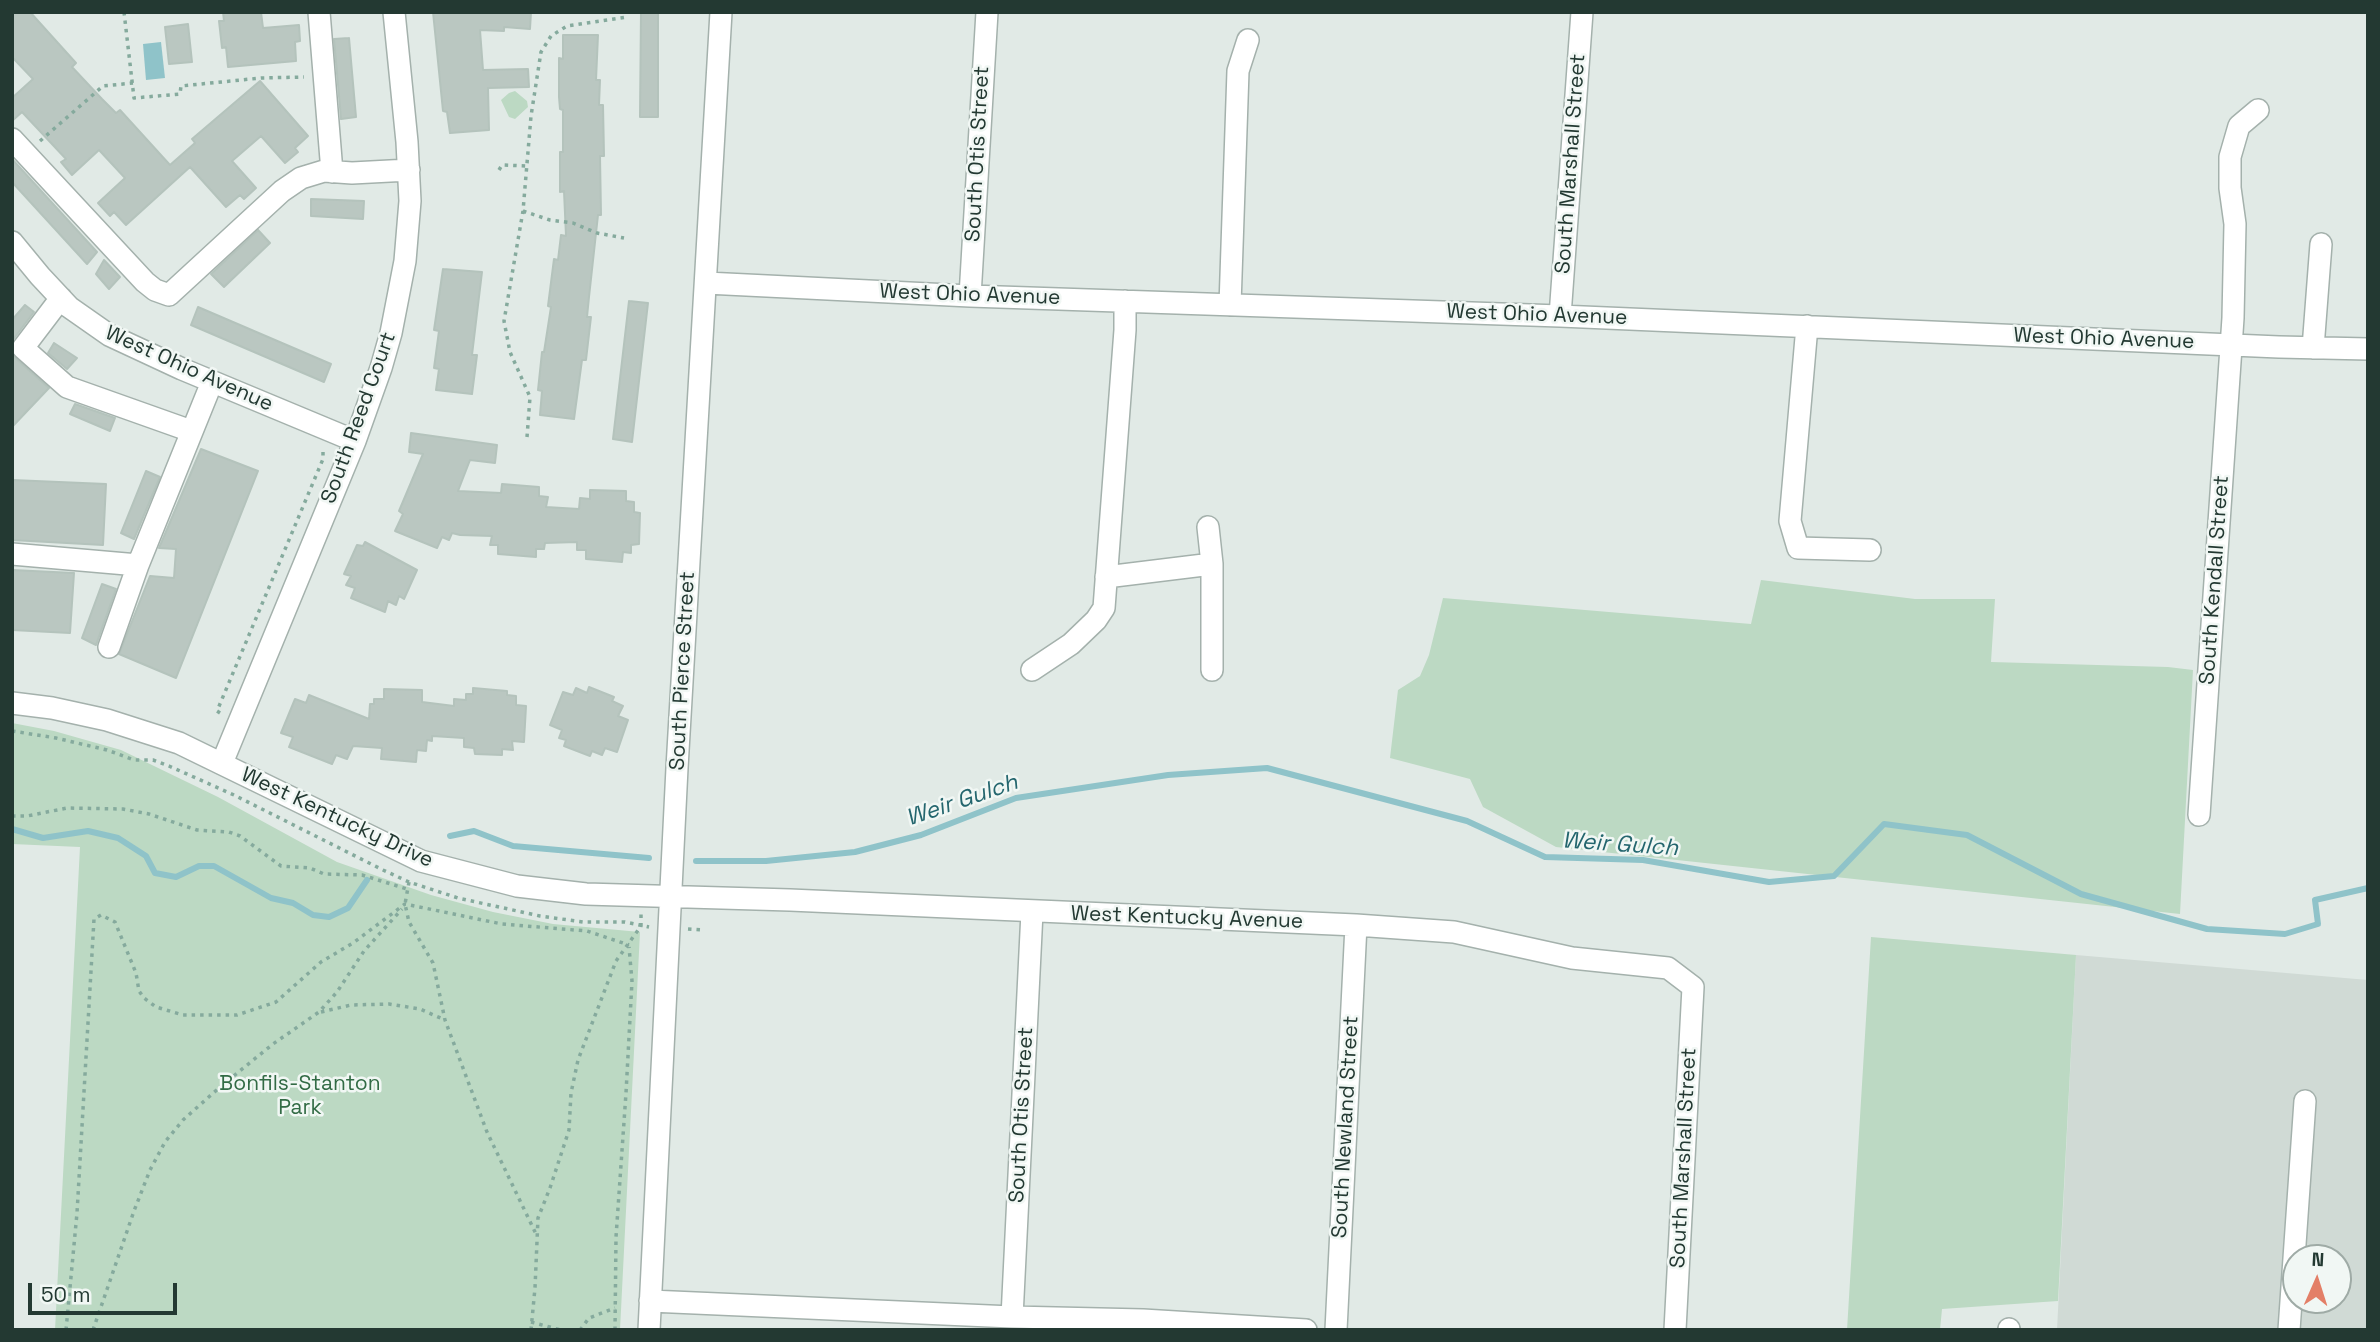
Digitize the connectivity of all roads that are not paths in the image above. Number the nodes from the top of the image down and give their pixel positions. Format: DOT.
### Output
graph roads {
  1 [pos="318,12"];
  2 [pos="394,12"];
  3 [pos="721,12"];
  4 [pos="987,12"];
  5 [pos="1582,12"];
  6 [pos="1248,40"];
  7 [pos="2258,110"];
  8 [pos="19,146"];
  9 [pos="409,170"];
  10 [pos="332,172"];
  11 [pos="12,242"];
  12 [pos="2321,244"];
  13 [pos="706,283"];
  14 [pos="970,296"];
  15 [pos="61,298"];
  16 [pos="1125,302"];
  17 [pos="1230,305"];
  18 [pos="1560,316"];
  19 [pos="1807,326"];
  20 [pos="2230,345"];
  21 [pos="2313,348"];
  22 [pos="2368,349"];
  23 [pos="212,382"];
  24 [pos="191,431"];
  25 [pos="355,441"];
  26 [pos="1208,527"];
  27 [pos="1870,550"];
  28 [pos="12,555"];
  29 [pos="1212,564"];
  30 [pos="138,565"];
  31 [pos="1106,577"];
  32 [pos="109,647"];
  33 [pos="1032,670"];
  34 [pos="1212,670"];
  35 [pos="12,703"];
  36 [pos="222,763"];
  37 [pos="2199,815"];
  38 [pos="670,898"];
  39 [pos="1032,912"];
  40 [pos="1356,925"];
  41 [pos="1693,987"];
  42 [pos="2305,1101"];
  43 [pos="650,1301"];
  44 [pos="1012,1317"];
  45 [pos="870,1320"];
  46 [pos="1143,1325"];
  47 [pos="649,1330"];
  48 [pos="1306,1330"];
  49 [pos="1336,1330"];
  50 [pos="1675,1330"];
  51 [pos="2289,1330"];
  1 -- 10 [label="street"];
  2 -- 9 [label="street, South Reed Court"];
  3 -- 13 [label="street, South Pierce Street"];
  4 -- 14 [label="street, South Otis Street"];
  5 -- 18 [label="street, South Marshall Street"];
  6 -- 17 [label="street"];
  7 -- 20 [label="street, South Kendall Street"];
  8 -- 10 [label="street"];
  9 -- 10 [label="street"];
  9 -- 25 [label="street, South Reed Court"];
  11 -- 15 [label="street, West Ohio Avenue"];
  12 -- 21 [label="street"];
  13 -- 14 [label="street, West Ohio Avenue"];
  13 -- 38 [label="street, South Pierce Street"];
  14 -- 16 [label="street, West Ohio Avenue"];
  15 -- 23 [label="street, West Ohio Avenue"];
  15 -- 24 [label="street"];
  16 -- 17 [label="street, West Ohio Avenue"];
  16 -- 31 [label="street"];
  17 -- 18 [label="street, West Ohio Avenue"];
  18 -- 19 [label="street, West Ohio Avenue"];
  19 -- 20 [label="street, West Ohio Avenue"];
  19 -- 27 [label="street"];
  20 -- 21 [label="street, West Ohio Avenue"];
  20 -- 37 [label="street, South Kendall Street"];
  21 -- 22 [label="street, West Ohio Avenue"];
  23 -- 24 [label="street"];
  23 -- 25 [label="street, West Ohio Avenue"];
  24 -- 30 [label="street"];
  25 -- 36 [label="street, South Reed Court"];
  26 -- 29 [label="street"];
  28 -- 30 [label="street"];
  29 -- 31 [label="street"];
  29 -- 34 [label="street"];
  30 -- 32 [label="street"];
  31 -- 33 [label="street"];
  35 -- 36 [label="street, West Kentucky Drive"];
  36 -- 38 [label="street, West Kentucky Drive"];
  38 -- 39 [label="street, West Kentucky Avenue"];
  38 -- 43 [label="street, South Pierce Street"];
  39 -- 40 [label="street, West Kentucky Avenue"];
  39 -- 44 [label="street, South Otis Street"];
  40 -- 41 [label="street, West Kentucky Avenue"];
  40 -- 49 [label="street, South Newland Street"];
  41 -- 50 [label="street, South Marshall Street"];
  42 -- 51 [label="street"];
  43 -- 45 [label="street"];
  43 -- 47 [label="street, South Pierce Street"];
  44 -- 45 [label="street"];
  44 -- 46 [label="street"];
  46 -- 48 [label="street"];
}
